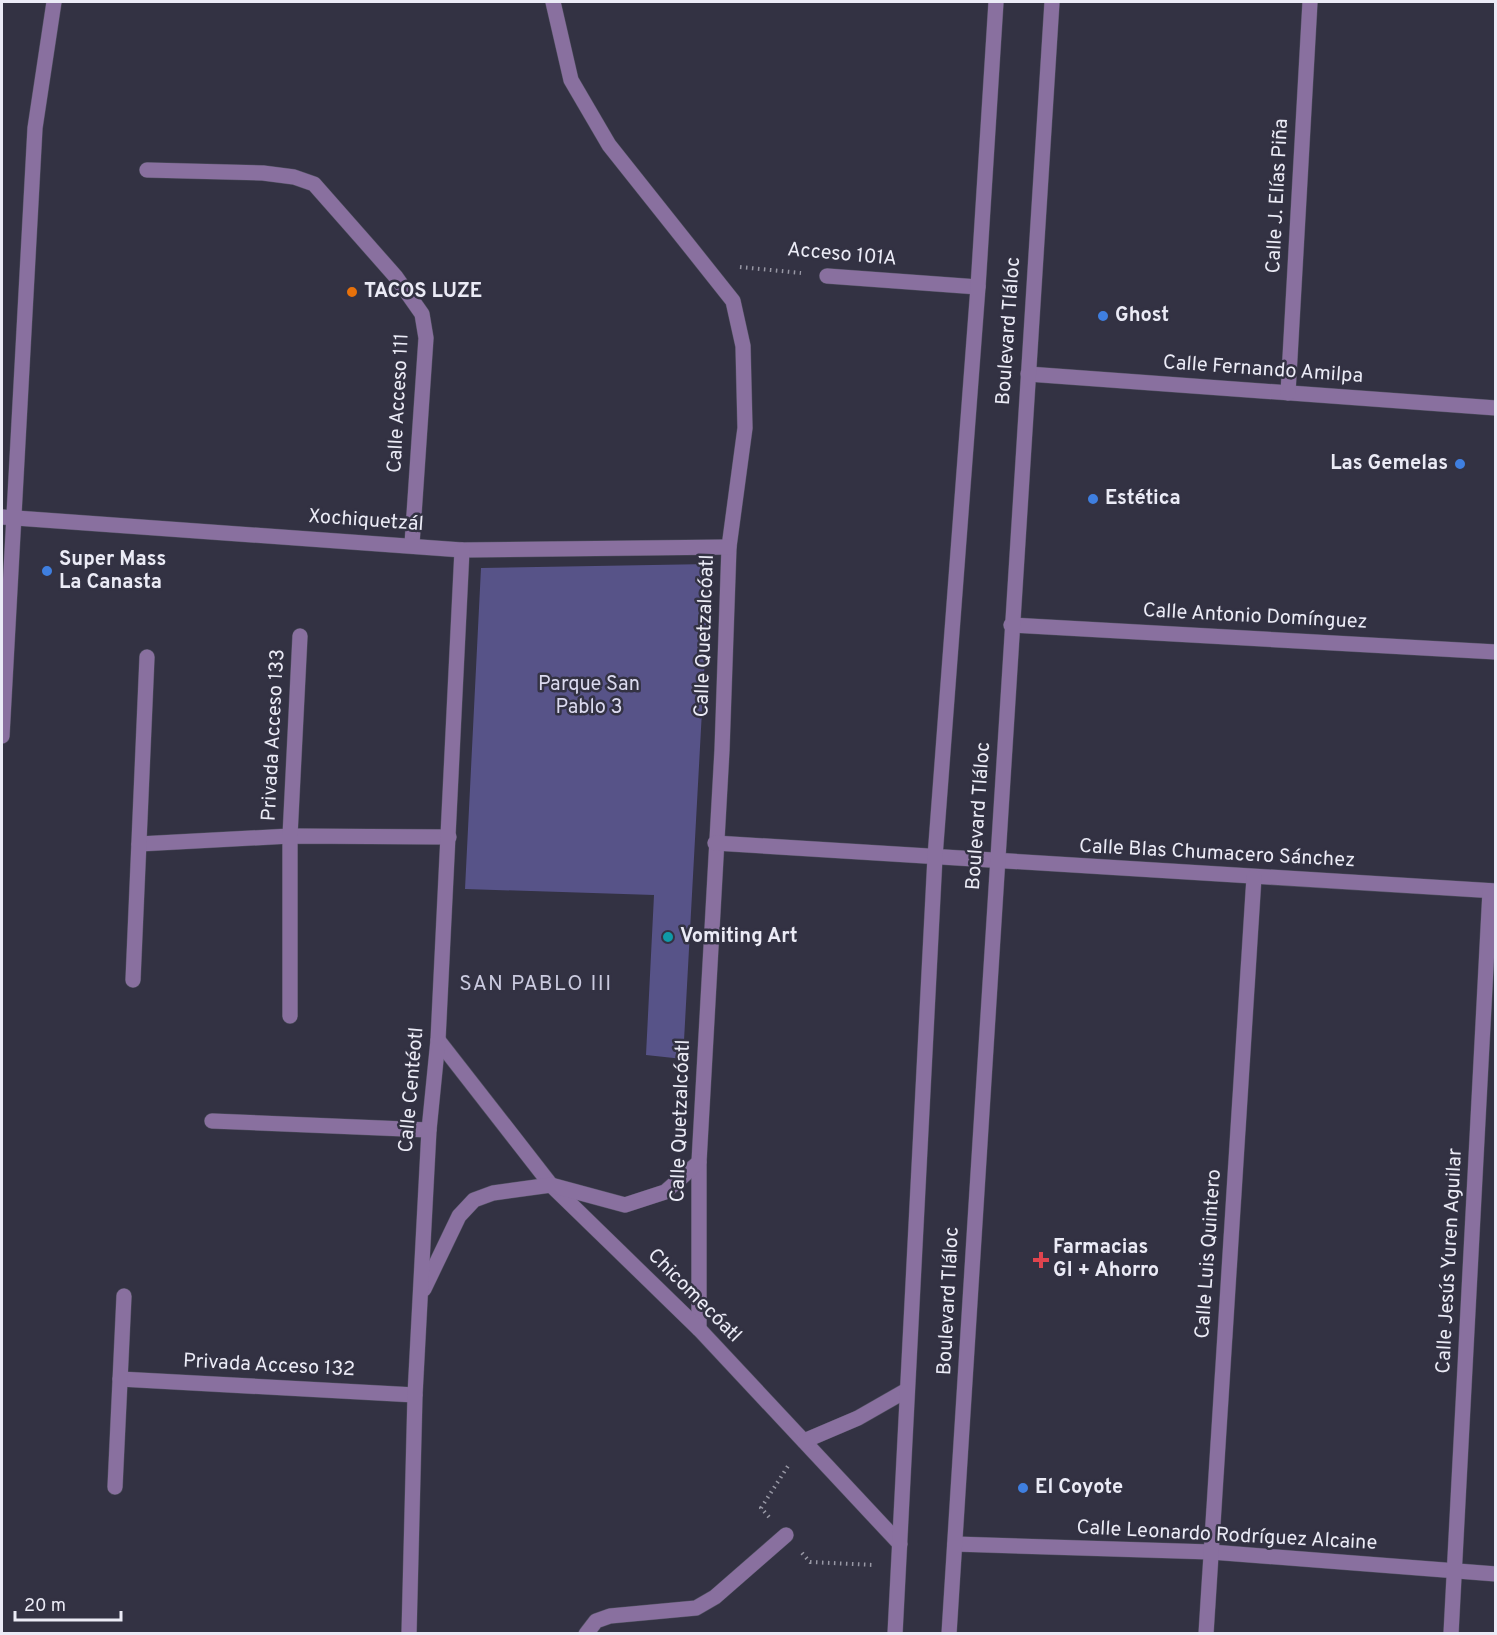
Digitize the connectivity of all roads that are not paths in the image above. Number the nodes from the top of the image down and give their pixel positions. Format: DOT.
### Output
graph roads {
  1 [pos="54,2"];
  2 [pos="553,2"];
  3 [pos="996,2"];
  4 [pos="1052,2"];
  5 [pos="1310,2"];
  6 [pos="147,170"];
  7 [pos="827,276"];
  8 [pos="978,287"];
  9 [pos="1028,374"];
  10 [pos="1288,393"];
  11 [pos="1496,408"];
  12 [pos="7,518"];
  13 [pos="412,544"];
  14 [pos="729,547"];
  15 [pos="462,550"];
  16 [pos="1011,625"];
  17 [pos="300,636"];
  18 [pos="1496,652"];
  19 [pos="147,657"];
  20 [pos="2,729"];
  21 [pos="2,736"];
  22 [pos="290,836"];
  23 [pos="449,837"];
  24 [pos="715,843"];
  25 [pos="139,844"];
  26 [pos="935,857"];
  27 [pos="997,862"];
  28 [pos="1254,877"];
  29 [pos="1493,891"];
  30 [pos="133,980"];
  31 [pos="290,1016"];
  32 [pos="438,1040"];
  33 [pos="212,1121"];
  34 [pos="429,1130"];
  35 [pos="699,1162"];
  36 [pos="551,1185"];
  37 [pos="421,1294"];
  38 [pos="124,1296"];
  39 [pos="699,1329"];
  40 [pos="120,1379"];
  41 [pos="907,1390"];
  42 [pos="415,1395"];
  43 [pos="804,1441"];
  44 [pos="115,1487"];
  45 [pos="786,1535"];
  46 [pos="900,1544"];
  47 [pos="955,1544"];
  48 [pos="1211,1552"];
  49 [pos="1456,1572"];
  50 [pos="1496,1574"];
  51 [pos="410,1634"];
  52 [pos="586,1634"];
  53 [pos="895,1634"];
  54 [pos="949,1634"];
  55 [pos="1206,1634"];
  56 [pos="1451,1634"];
  1 -- 12 [label="street"];
  2 -- 14 [label="street, Calle Quetzalcóatl"];
  3 -- 8 [label="street, Boulevard Tláloc"];
  4 -- 9 [label="street, Boulevard Tláloc"];
  5 -- 10 [label="street, Calle J. Elías Piña"];
  6 -- 13 [label="street, Calle Acceso 111"];
  7 -- 8 [label="street, Acceso 101A"];
  8 -- 26 [label="street, Boulevard Tláloc"];
  9 -- 10 [label="street, Calle Fernando Amilpa"];
  9 -- 16 [label="street, Boulevard Tláloc"];
  10 -- 11 [label="street, Calle Fernando Amilpa"];
  12 -- 13 [label="street, Xochiquetzál"];
  12 -- 20 [label="street"];
  13 -- 15 [label="street, Xochiquetzál"];
  14 -- 15 [label="street, Xochiquetzál"];
  14 -- 24 [label="street, Calle Quetzalcóatl"];
  15 -- 23 [label="street, Calle Centéotl"];
  16 -- 18 [label="street, Calle Antonio Domínguez"];
  16 -- 27 [label="street, Boulevard Tláloc"];
  17 -- 22 [label="street, Privada Acceso 133"];
  19 -- 25 [label="street"];
  20 -- 21 [label="street"];
  22 -- 23 [label="street, Privada Acceso 133"];
  22 -- 25 [label="street, Privada Acceso 133"];
  22 -- 31 [label="street, Privada Acceso 133"];
  23 -- 32 [label="street, Calle Centéotl"];
  24 -- 26 [label="street, Calle Blas Chumacero Sánchez"];
  24 -- 35 [label="street, Calle Quetzalcóatl"];
  25 -- 30 [label="street"];
  26 -- 27 [label="street, Calle Blas Chumacero Sánchez"];
  26 -- 41 [label="street, Boulevard Tláloc"];
  27 -- 28 [label="street, Calle Blas Chumacero Sánchez"];
  27 -- 47 [label="street, Boulevard Tláloc"];
  28 -- 29 [label="street, Calle Blas Chumacero Sánchez"];
  28 -- 48 [label="street, Calle Luis Quintero"];
  29 -- 49 [label="street, Calle Jesús Yuren Aguilar"];
  32 -- 34 [label="street, Calle Centéotl"];
  32 -- 36 [label="street, Chicomecóatl"];
  33 -- 34 [label="street"];
  34 -- 37 [label="street, Calle Centéotl"];
  35 -- 36 [label="street"];
  35 -- 39 [label="street, Calle Quetzalcóatl"];
  36 -- 37 [label="street"];
  36 -- 39 [label="street, Chicomecóatl"];
  37 -- 42 [label="street, Calle Centéotl"];
  38 -- 40 [label="street"];
  39 -- 43 [label="street, Chicomecóatl"];
  40 -- 42 [label="street, Privada Acceso 132"];
  40 -- 44 [label="street"];
  41 -- 43 [label="street"];
  41 -- 46 [label="street, Boulevard Tláloc"];
  42 -- 51 [label="street, Calle Centéotl"];
  43 -- 46 [label="street, Chicomecóatl"];
  45 -- 52 [label="street"];
  46 -- 53 [label="street, Boulevard Tláloc"];
  47 -- 48 [label="street, Calle Leonardo Rodríguez Alcaine"];
  47 -- 54 [label="street, Boulevard Tláloc"];
  48 -- 49 [label="street, Calle Leonardo Rodríguez Alcaine"];
  48 -- 55 [label="street, Calle Luis Quintero"];
  49 -- 50 [label="street, Calle Leonardo Rodríguez Alcaine"];
  49 -- 56 [label="street, Calle Jesús Yuren Aguilar"];
}
